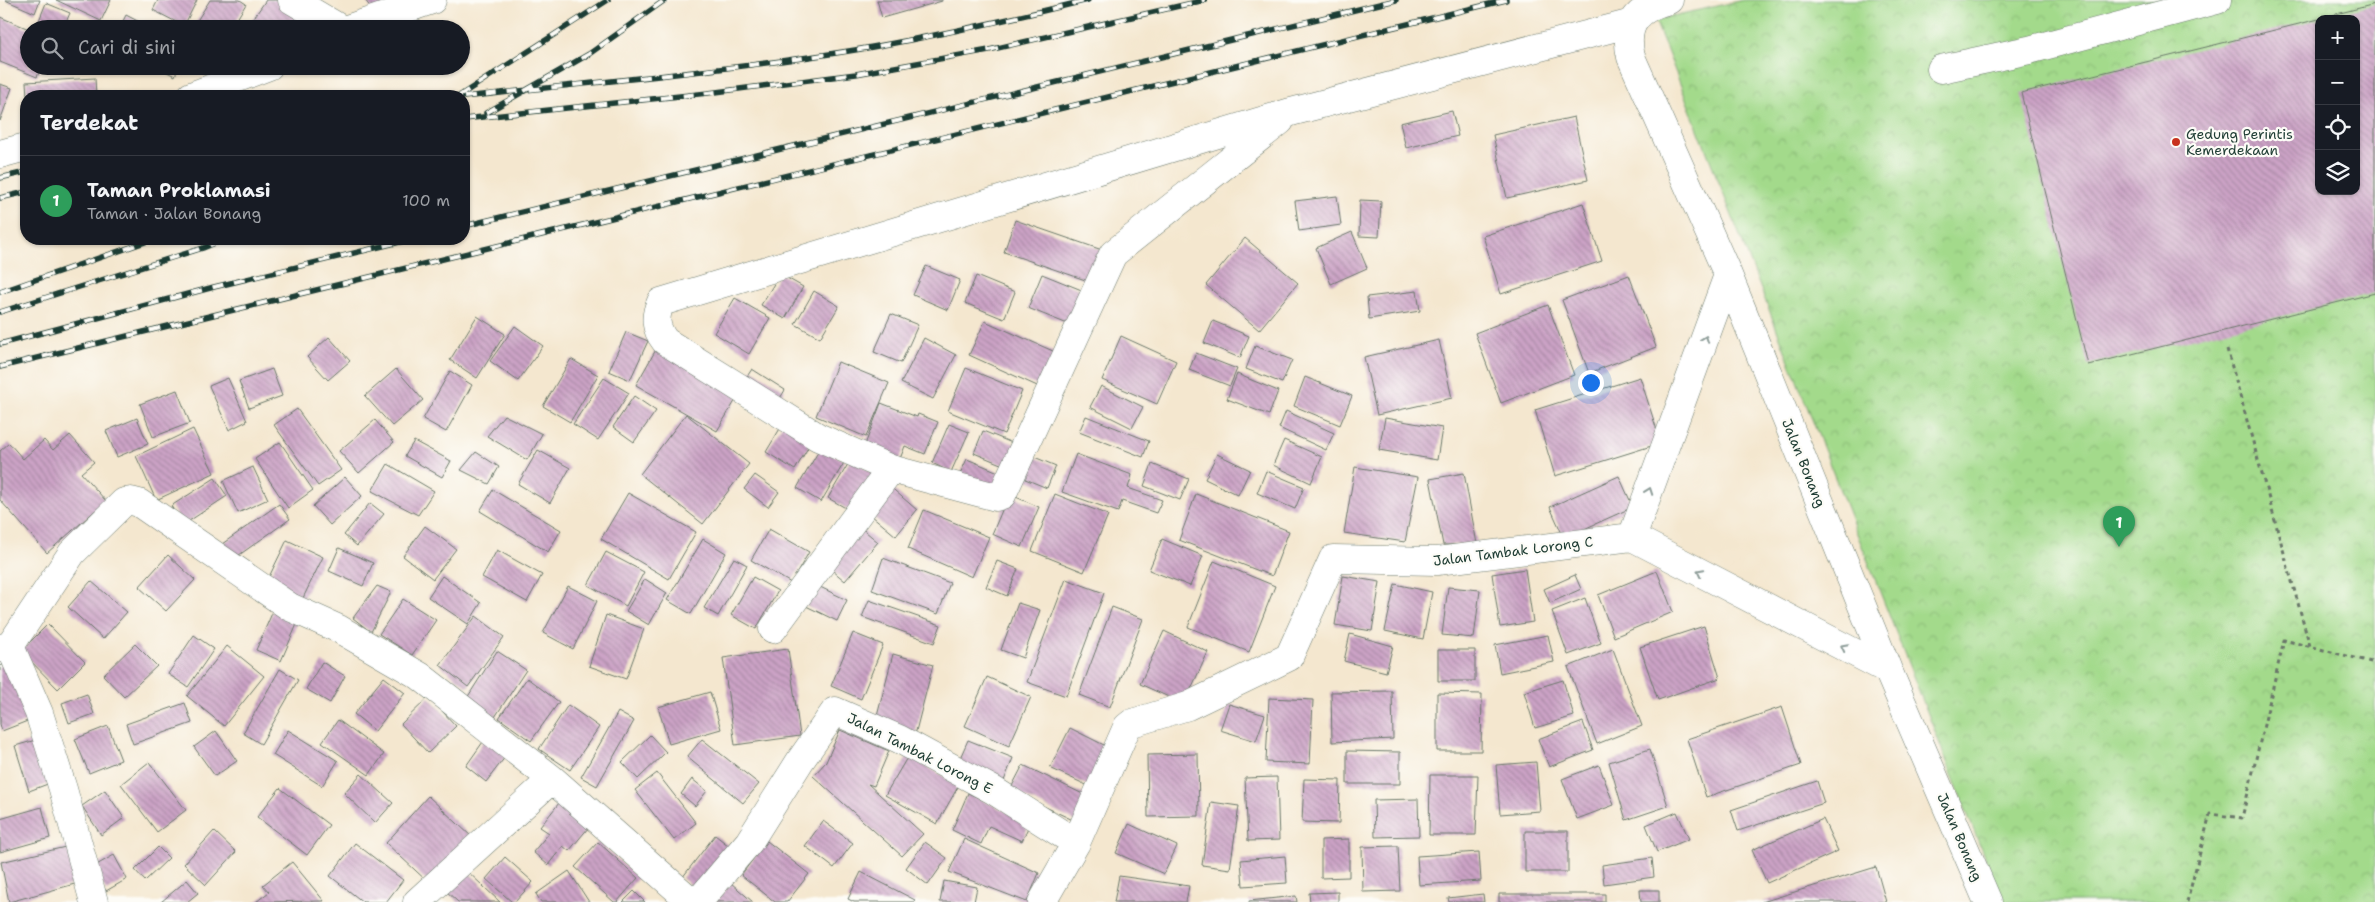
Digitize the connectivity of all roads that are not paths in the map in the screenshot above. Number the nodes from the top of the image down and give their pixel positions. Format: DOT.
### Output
graph roads {
  1 [pos="292,0"];
  2 [pos="432,0"];
  3 [pos="1669,0"];
  4 [pos="2217,0"];
  5 [pos="325,20"];
  6 [pos="373,20"];
  7 [pos="1632,23"];
  8 [pos="1941,69"];
  9 [pos="246,75"];
  10 [pos="207,90"];
  11 [pos="1291,112"];
  12 [pos="20,149"];
  13 [pos="0,154"];
  14 [pos="1728,275"];
  15 [pos="891,469"];
  16 [pos="1632,537"];
  17 [pos="773,629"];
  18 [pos="5,647"];
  19 [pos="1888,670"];
  20 [pos="552,779"];
  21 [pos="1076,843"];
  22 [pos="94,902"];
  23 [pos="417,902"];
  24 [pos="692,902"];
  25 [pos="698,902"];
  26 [pos="1042,902"];
  27 [pos="1988,902"];
  1 -- 5 [label="street"];
  2 -- 6 [label="street"];
  3 -- 7 [label="street"];
  4 -- 8 [label="street"];
  7 -- 11 [label="street"];
  7 -- 14 [label="street, Jalan Bonang"];
  9 -- 10 [label="street"];
  11 -- 15 [label="street"];
  11 -- 15 [label="street"];
  12 -- 13 [label="street"];
  16 -- 14 [label="street, one-way"];
  14 -- 19 [label="street, Jalan Bonang"];
  15 -- 17 [label="street"];
  19 -- 16 [label="street, one-way"];
  16 -- 21 [label="street, Jalan Tambak Lorong C"];
  18 -- 20 [label="street"];
  18 -- 22 [label="street"];
  19 -- 27 [label="street, Jalan Bonang"];
  20 -- 23 [label="street"];
  20 -- 24 [label="street"];
  21 -- 25 [label="street, Jalan Tambak Lorong E"];
  21 -- 26 [label="street, Jalan Tambak Lorong C"];
}
